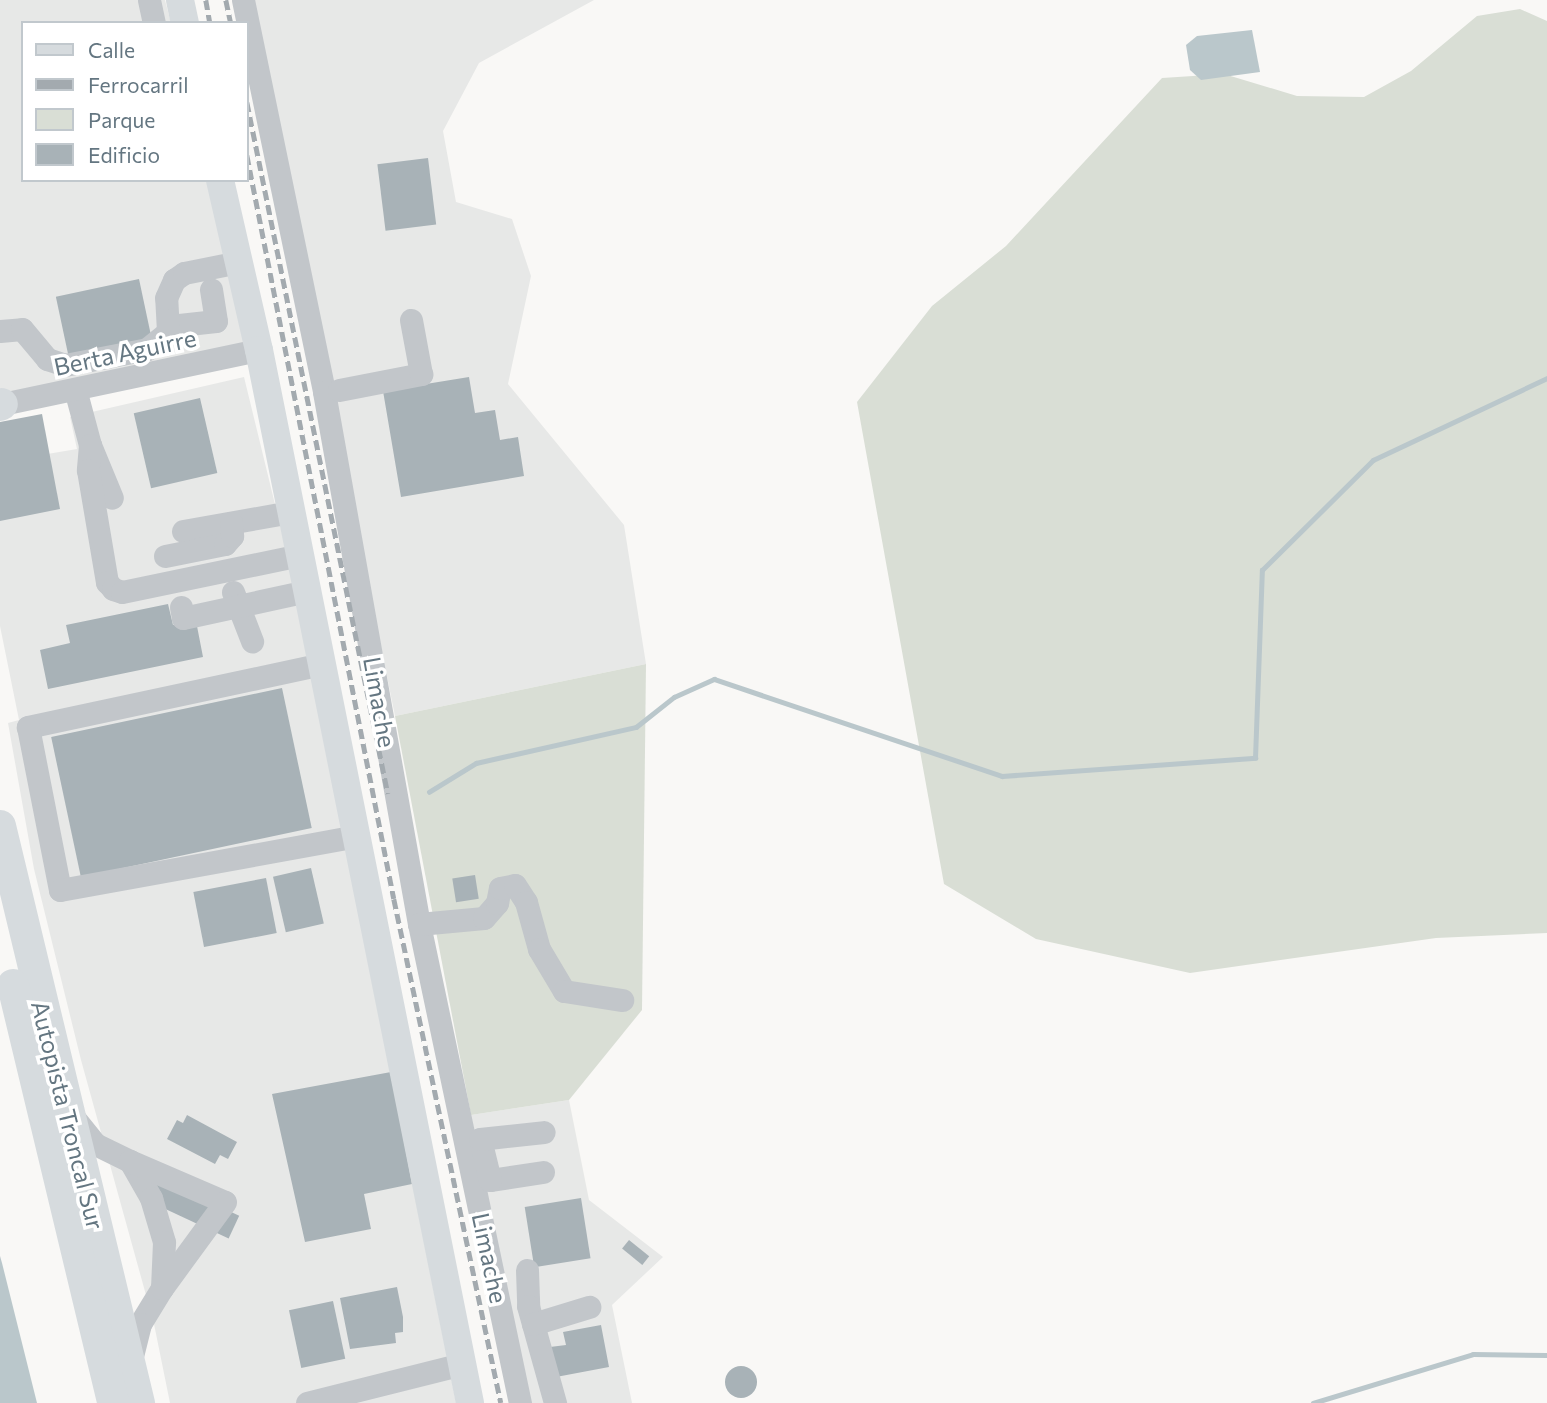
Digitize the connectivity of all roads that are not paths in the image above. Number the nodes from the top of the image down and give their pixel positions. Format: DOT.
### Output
graph roads {
  1 [pos="149,0"];
  2 [pos="180,0"];
  3 [pos="243,0"];
  4 [pos="154,21"];
  5 [pos="185,21"];
  6 [pos="248,21"];
  7 [pos="248,22"];
  8 [pos="220,182"];
  9 [pos="239,262"];
  10 [pos="317,283"];
  11 [pos="211,289"];
  12 [pos="411,320"];
  13 [pos="170,326"];
  14 [pos="0,331"];
  15 [pos="259,350"];
  16 [pos="75,389"];
  17 [pos="331,391"];
  18 [pos="1,404"];
  19 [pos="90,445"];
  20 [pos="112,498"];
  21 [pos="291,512"];
  22 [pos="231,523"];
  23 [pos="183,531"];
  24 [pos="300,555"];
  25 [pos="165,556"];
  26 [pos="307,591"];
  27 [pos="190,603"];
  28 [pos="241,605"];
  29 [pos="252,641"];
  30 [pos="322,664"];
  31 [pos="0,826"];
  32 [pos="356,836"];
  33 [pos="419,924"];
  34 [pos="0,929"];
  35 [pos="622,1000"];
  36 [pos="67,1104"];
  37 [pos="544,1132"];
  38 [pos="476,1155"];
  39 [pos="130,1161"];
  40 [pos="542,1172"];
  41 [pos="527,1270"];
  42 [pos="162,1289"];
  43 [pos="498,1295"];
  44 [pos="589,1307"];
  45 [pos="530,1315"];
  46 [pos="130,1362"];
  47 [pos="462,1364"];
  48 [pos="113,1403"];
  49 [pos="139,1403"];
  50 [pos="307,1403"];
  51 [pos="470,1403"];
  52 [pos="520,1403"];
  53 [pos="555,1403"];
  1 -- 4 [label="street"];
  2 -- 5 [label="main road"];
  3 -- 6 [label="street, Limache"];
  7 -- 17 [label="street, Limache"];
  8 -- 9 [label="main road, Limache"];
  9 -- 13 [label="street"];
  9 -- 15 [label="main road, Limache"];
  10 -- 17 [label="street"];
  11 -- 13 [label="street"];
  12 -- 17 [label="street"];
  13 -- 14 [label="street"];
  15 -- 16 [label="street, Berta Aguirre"];
  15 -- 21 [label="main road, Limache"];
  16 -- 18 [label="street, Berta Aguirre"];
  16 -- 19 [label="street"];
  17 -- 33 [label="street, Limache"];
  19 -- 20 [label="street"];
  19 -- 24 [label="street"];
  21 -- 22 [label="street"];
  21 -- 24 [label="main road, Limache"];
  22 -- 23 [label="street"];
  22 -- 25 [label="street"];
  24 -- 26 [label="main road, Limache"];
  26 -- 28 [label="street"];
  26 -- 30 [label="main road, Limache"];
  27 -- 28 [label="street"];
  28 -- 29 [label="street"];
  30 -- 32 [label="main road, Limache"];
  30 -- 32 [label="street"];
  31 -- 36 [label="highway, Autopista Troncal Sur"];
  32 -- 47 [label="main road, Limache"];
  33 -- 35 [label="street"];
  33 -- 38 [label="street, Limache"];
  34 -- 48 [label="highway, Autopista Troncal Sur"];
  36 -- 39 [label="street"];
  36 -- 46 [label="highway, Autopista Troncal Sur"];
  37 -- 38 [label="street"];
  38 -- 40 [label="street"];
  38 -- 43 [label="street, Limache"];
  39 -- 42 [label="street"];
  39 -- 42 [label="street"];
  41 -- 45 [label="street"];
  42 -- 46 [label="street"];
  43 -- 45 [label="street"];
  43 -- 52 [label="street, Limache"];
  44 -- 45 [label="street"];
  45 -- 53 [label="street"];
  46 -- 49 [label="highway, Autopista Troncal Sur"];
  47 -- 50 [label="street"];
  47 -- 51 [label="main road, Limache"];
}
